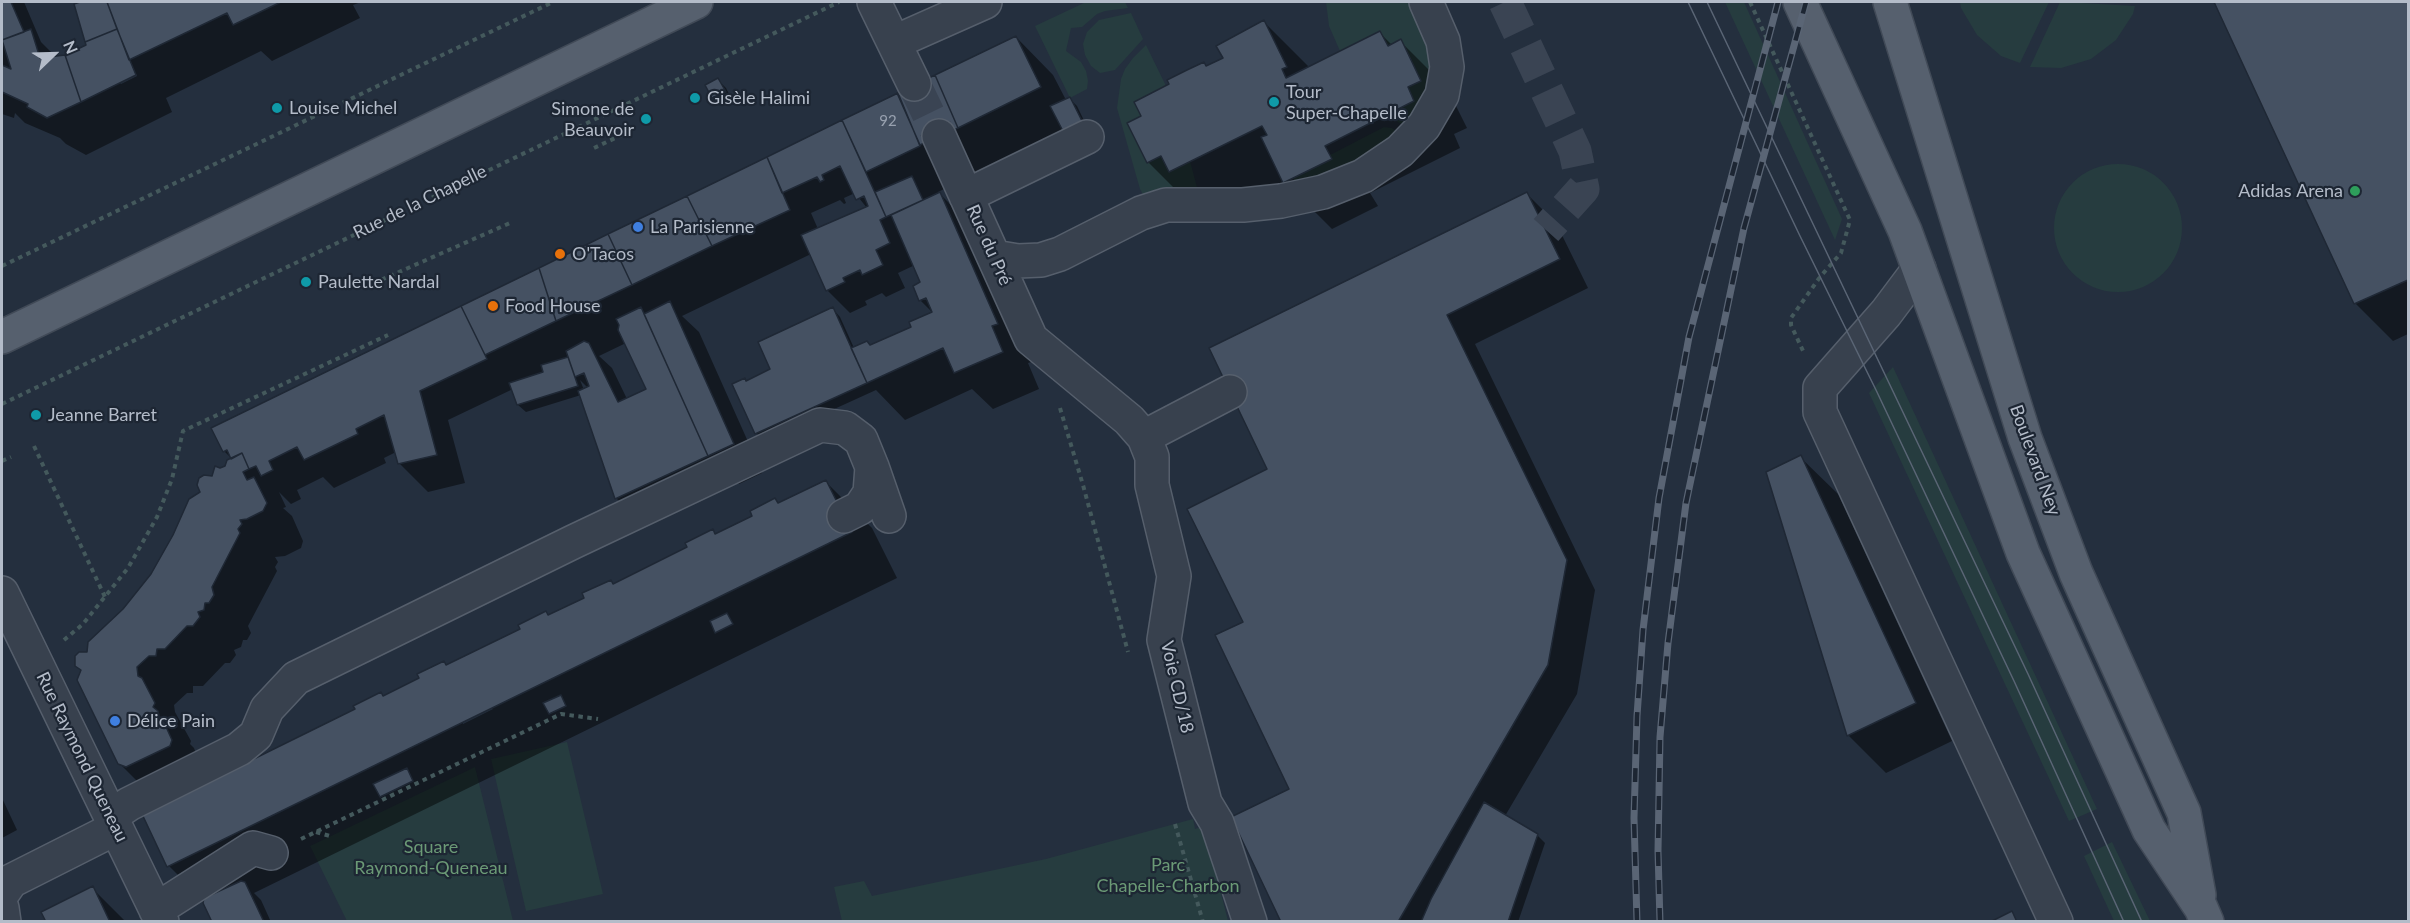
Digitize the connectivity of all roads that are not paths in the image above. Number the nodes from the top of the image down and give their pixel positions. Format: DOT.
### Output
graph roads {
  1 [pos="696,2"];
  2 [pos="874,2"];
  3 [pos="985,2"];
  4 [pos="1426,2"];
  5 [pos="1800,2"];
  6 [pos="1890,2"];
  7 [pos="895,42"];
  8 [pos="914,84"];
  9 [pos="939,136"];
  10 [pos="1087,137"];
  11 [pos="966,196"];
  12 [pos="994,257"];
  13 [pos="1919,269"];
  14 [pos="2,337"];
  15 [pos="1042,350"];
  16 [pos="1230,392"];
  17 [pos="1144,437"];
  18 [pos="872,467"];
  19 [pos="844,516"];
  20 [pos="889,516"];
  21 [pos="2,593"];
  22 [pos="114,822"];
  23 [pos="271,853"];
  24 [pos="2,894"];
  25 [pos="2,908"];
  26 [pos="2204,915"];
  27 [pos="159,916"];
  28 [pos="4,921"];
  29 [pos="1250,921"];
  30 [pos="2056,921"];
  1 -- 14 [label="main road"];
  2 -- 7 [label="street"];
  3 -- 7 [label="street"];
  4 -- 12 [label="street"];
  5 -- 13 [label="main road, Boulevard Ney"];
  6 -- 26 [label="main road, Boulevard Ney"];
  7 -- 8 [label="street"];
  9 -- 11 [label="street, Rue du Pré"];
  10 -- 11 [label="street"];
  11 -- 12 [label="street, Rue du Pré"];
  12 -- 15 [label="street, Rue du Pré"];
  13 -- 26 [label="main road, Boulevard Ney"];
  13 -- 30 [label="street"];
  15 -- 17 [label="street, Voie CD/18"];
  16 -- 17 [label="street"];
  17 -- 29 [label="street, Voie CD/18"];
  18 -- 19 [label="street"];
  18 -- 20 [label="street"];
  18 -- 22 [label="street"];
  21 -- 22 [label="street, Rue Raymond Queneau"];
  22 -- 24 [label="street"];
  22 -- 27 [label="street, Rue Raymond Queneau"];
  23 -- 27 [label="street"];
  25 -- 28 [label="street"];
}
